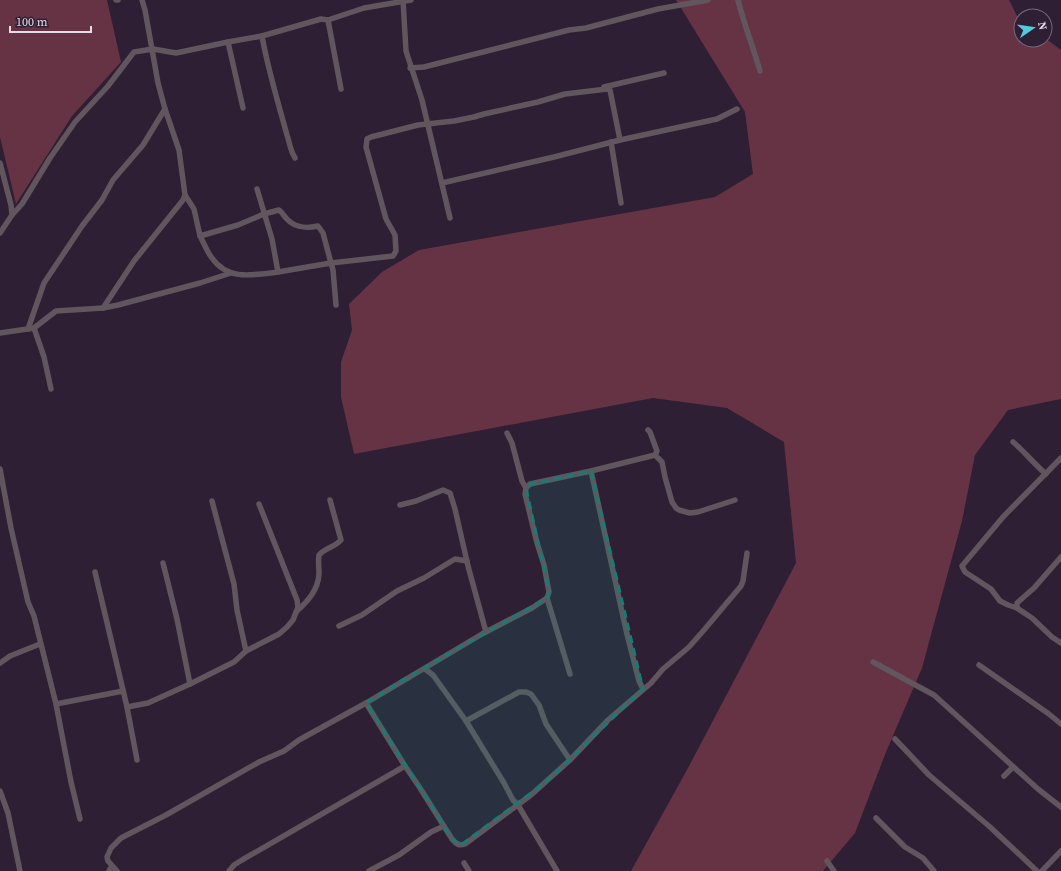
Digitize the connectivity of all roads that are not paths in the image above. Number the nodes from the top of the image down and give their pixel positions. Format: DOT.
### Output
graph roads {
  1 [pos="142,0"];
  2 [pos="411,0"];
  3 [pos="708,0"];
  4 [pos="738,0"];
  5 [pos="403,1"];
  6 [pos="328,20"];
  7 [pos="262,36"];
  8 [pos="228,42"];
  9 [pos="153,49"];
  10 [pos="410,68"];
  11 [pos="760,71"];
  12 [pos="664,73"];
  13 [pos="341,89"];
  14 [pos="599,89"];
  15 [pos="243,108"];
  16 [pos="164,109"];
  17 [pos="737,109"];
  18 [pos="428,125"];
  19 [pos="620,140"];
  20 [pos="611,142"];
  21 [pos="295,158"];
  22 [pos="0,163"];
  23 [pos="2,178"];
  24 [pos="442,183"];
  25 [pos="257,189"];
  26 [pos="185,195"];
  27 [pos="621,203"];
  28 [pos="264,214"];
  29 [pos="12,215"];
  30 [pos="450,218"];
  31 [pos="0,233"];
  32 [pos="200,236"];
  33 [pos="331,263"];
  34 [pos="278,272"];
  35 [pos="231,274"];
  36 [pos="336,305"];
  37 [pos="103,308"];
  38 [pos="31,329"];
  39 [pos="0,333"];
  40 [pos="51,389"];
  41 [pos="648,430"];
  42 [pos="507,433"];
  43 [pos="1013,442"];
  44 [pos="655,455"];
  45 [pos="1061,458"];
  46 [pos="0,469"];
  47 [pos="591,471"];
  48 [pos="1046,474"];
  49 [pos="526,488"];
  50 [pos="330,500"];
  51 [pos="735,500"];
  52 [pos="212,501"];
  53 [pos="259,504"];
  54 [pos="400,505"];
  55 [pos="747,553"];
  56 [pos="1061,557"];
  57 [pos="467,561"];
  58 [pos="163,563"];
  59 [pos="95,572"];
  60 [pos="547,598"];
  61 [pos="1016,608"];
  62 [pos="297,611"];
  63 [pos="339,626"];
  64 [pos="486,632"];
  65 [pos="1061,643"];
  66 [pos="40,644"];
  67 [pos="246,651"];
  68 [pos="874,662"];
  69 [pos="0,663"];
  70 [pos="978,665"];
  71 [pos="425,669"];
  72 [pos="570,674"];
  73 [pos="190,684"];
  74 [pos="643,689"];
  75 [pos="122,691"];
  76 [pos="366,703"];
  77 [pos="56,704"];
  78 [pos="127,707"];
  79 [pos="466,721"];
  80 [pos="1061,724"];
  81 [pos="895,739"];
  82 [pos="137,760"];
  83 [pos="570,760"];
  84 [pos="404,766"];
  85 [pos="1013,767"];
  86 [pos="1004,776"];
  87 [pos="0,791"];
  88 [pos="518,805"];
  89 [pos="1061,807"];
  90 [pos="876,818"];
  91 [pos="80,819"];
  92 [pos="444,826"];
  93 [pos="1061,851"];
  94 [pos="827,861"];
  95 [pos="464,862"];
  96 [pos="111,868"];
  97 [pos="20,871"];
  98 [pos="117,871"];
  99 [pos="229,871"];
  100 [pos="369,871"];
  101 [pos="469,871"];
  102 [pos="557,871"];
  103 [pos="834,871"];
  104 [pos="934,871"];
  105 [pos="1037,871"];
  106 [pos="1042,871"];
  1 -- 9 [label="street"];
  2 -- 5 [label="street"];
  3 -- 10 [label="street"];
  4 -- 11 [label="street"];
  5 -- 6 [label="street"];
  5 -- 10 [label="street"];
  6 -- 7 [label="street"];
  6 -- 13 [label="street"];
  7 -- 8 [label="street"];
  7 -- 21 [label="street"];
  8 -- 9 [label="street"];
  8 -- 15 [label="street"];
  9 -- 16 [label="street"];
  9 -- 29 [label="street"];
  10 -- 18 [label="street"];
  12 -- 14 [label="street"];
  14 -- 18 [label="street"];
  14 -- 19 [label="street"];
  16 -- 26 [label="street"];
  16 -- 38 [label="street"];
  17 -- 19 [label="street"];
  18 -- 24 [label="street"];
  18 -- 33 [label="street"];
  19 -- 20 [label="street"];
  20 -- 24 [label="street"];
  20 -- 27 [label="street"];
  22 -- 23 [label="street"];
  23 -- 29 [label="street"];
  24 -- 30 [label="street"];
  25 -- 28 [label="street"];
  26 -- 32 [label="street"];
  26 -- 37 [label="street"];
  28 -- 32 [label="street"];
  28 -- 33 [label="street"];
  28 -- 34 [label="street"];
  29 -- 31 [label="street"];
  32 -- 35 [label="street"];
  33 -- 34 [label="street"];
  33 -- 36 [label="street"];
  34 -- 35 [label="street"];
  35 -- 37 [label="street"];
  37 -- 38 [label="street"];
  38 -- 39 [label="street"];
  38 -- 40 [label="street"];
  41 -- 44 [label="street"];
  42 -- 49 [label="street"];
  43 -- 48 [label="street"];
  44 -- 47 [label="street"];
  44 -- 51 [label="street"];
  45 -- 48 [label="street"];
  46 -- 66 [label="street"];
  47 -- 49 [label="street"];
  47 -- 74 [label="street"];
  48 -- 61 [label="street"];
  49 -- 60 [label="street"];
  50 -- 62 [label="street"];
  52 -- 67 [label="street"];
  53 -- 62 [label="street"];
  54 -- 57 [label="street"];
  55 -- 74 [label="street"];
  56 -- 61 [label="street"];
  57 -- 63 [label="street"];
  57 -- 64 [label="street"];
  58 -- 73 [label="street"];
  59 -- 75 [label="street"];
  60 -- 64 [label="street"];
  60 -- 72 [label="street"];
  61 -- 65 [label="street"];
  62 -- 67 [label="street"];
  64 -- 71 [label="street"];
  66 -- 69 [label="street"];
  66 -- 77 [label="street"];
  67 -- 73 [label="street"];
  68 -- 85 [label="street"];
  70 -- 80 [label="street"];
  71 -- 76 [label="street"];
  71 -- 79 [label="street"];
  73 -- 78 [label="street"];
  74 -- 83 [label="street"];
  75 -- 77 [label="street"];
  75 -- 78 [label="street"];
  76 -- 84 [label="street"];
  76 -- 96 [label="street"];
  77 -- 91 [label="street"];
  78 -- 82 [label="street"];
  79 -- 83 [label="street"];
  79 -- 88 [label="street"];
  81 -- 105 [label="street"];
  83 -- 88 [label="street"];
  84 -- 92 [label="street"];
  84 -- 99 [label="street"];
  85 -- 86 [label="street"];
  85 -- 89 [label="street"];
  87 -- 97 [label="street"];
  88 -- 92 [label="street"];
  88 -- 102 [label="street"];
  90 -- 104 [label="street"];
  92 -- 100 [label="street"];
  93 -- 106 [label="street"];
  94 -- 103 [label="street"];
  95 -- 101 [label="street"];
  96 -- 98 [label="street"];
}
